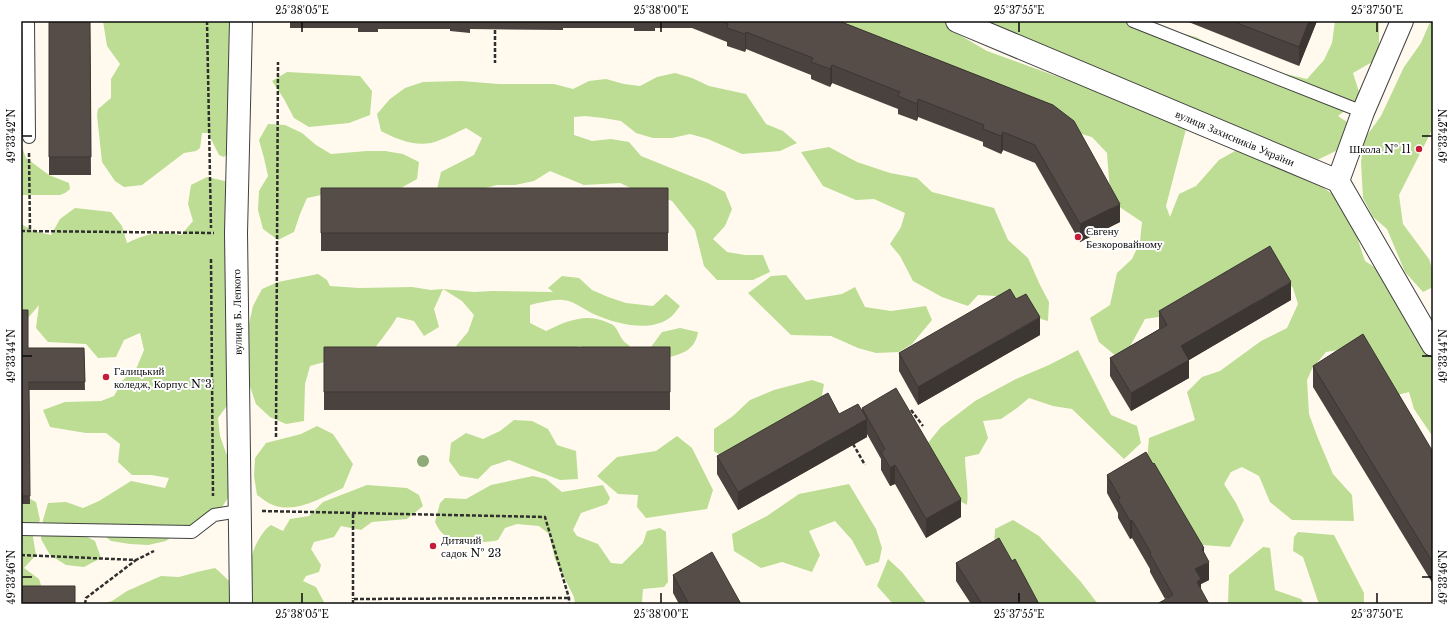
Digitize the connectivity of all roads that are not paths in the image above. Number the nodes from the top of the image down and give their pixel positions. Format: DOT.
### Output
graph roads {
  1 [pos="28,21"];
  2 [pos="241,21"];
  3 [pos="957,21"];
  4 [pos="1133,21"];
  5 [pos="1402,21"];
  6 [pos="1363,112"];
  7 [pos="29,137"];
  8 [pos="1338,181"];
  9 [pos="1433,345"];
  10 [pos="239,511"];
  11 [pos="21,529"];
  12 [pos="241,604"];
  1 -- 7 [label="lane"];
  2 -- 10 [label="street, вулиця Б. Лепкого"];
  3 -- 8 [label="street, вулиця Захисників України"];
  4 -- 6 [label="lane"];
  5 -- 6 [label="street"];
  6 -- 8 [label="street"];
  8 -- 9 [label="street"];
  10 -- 11 [label="lane"];
  10 -- 12 [label="street, вулиця Б. Лепкого"];
}
